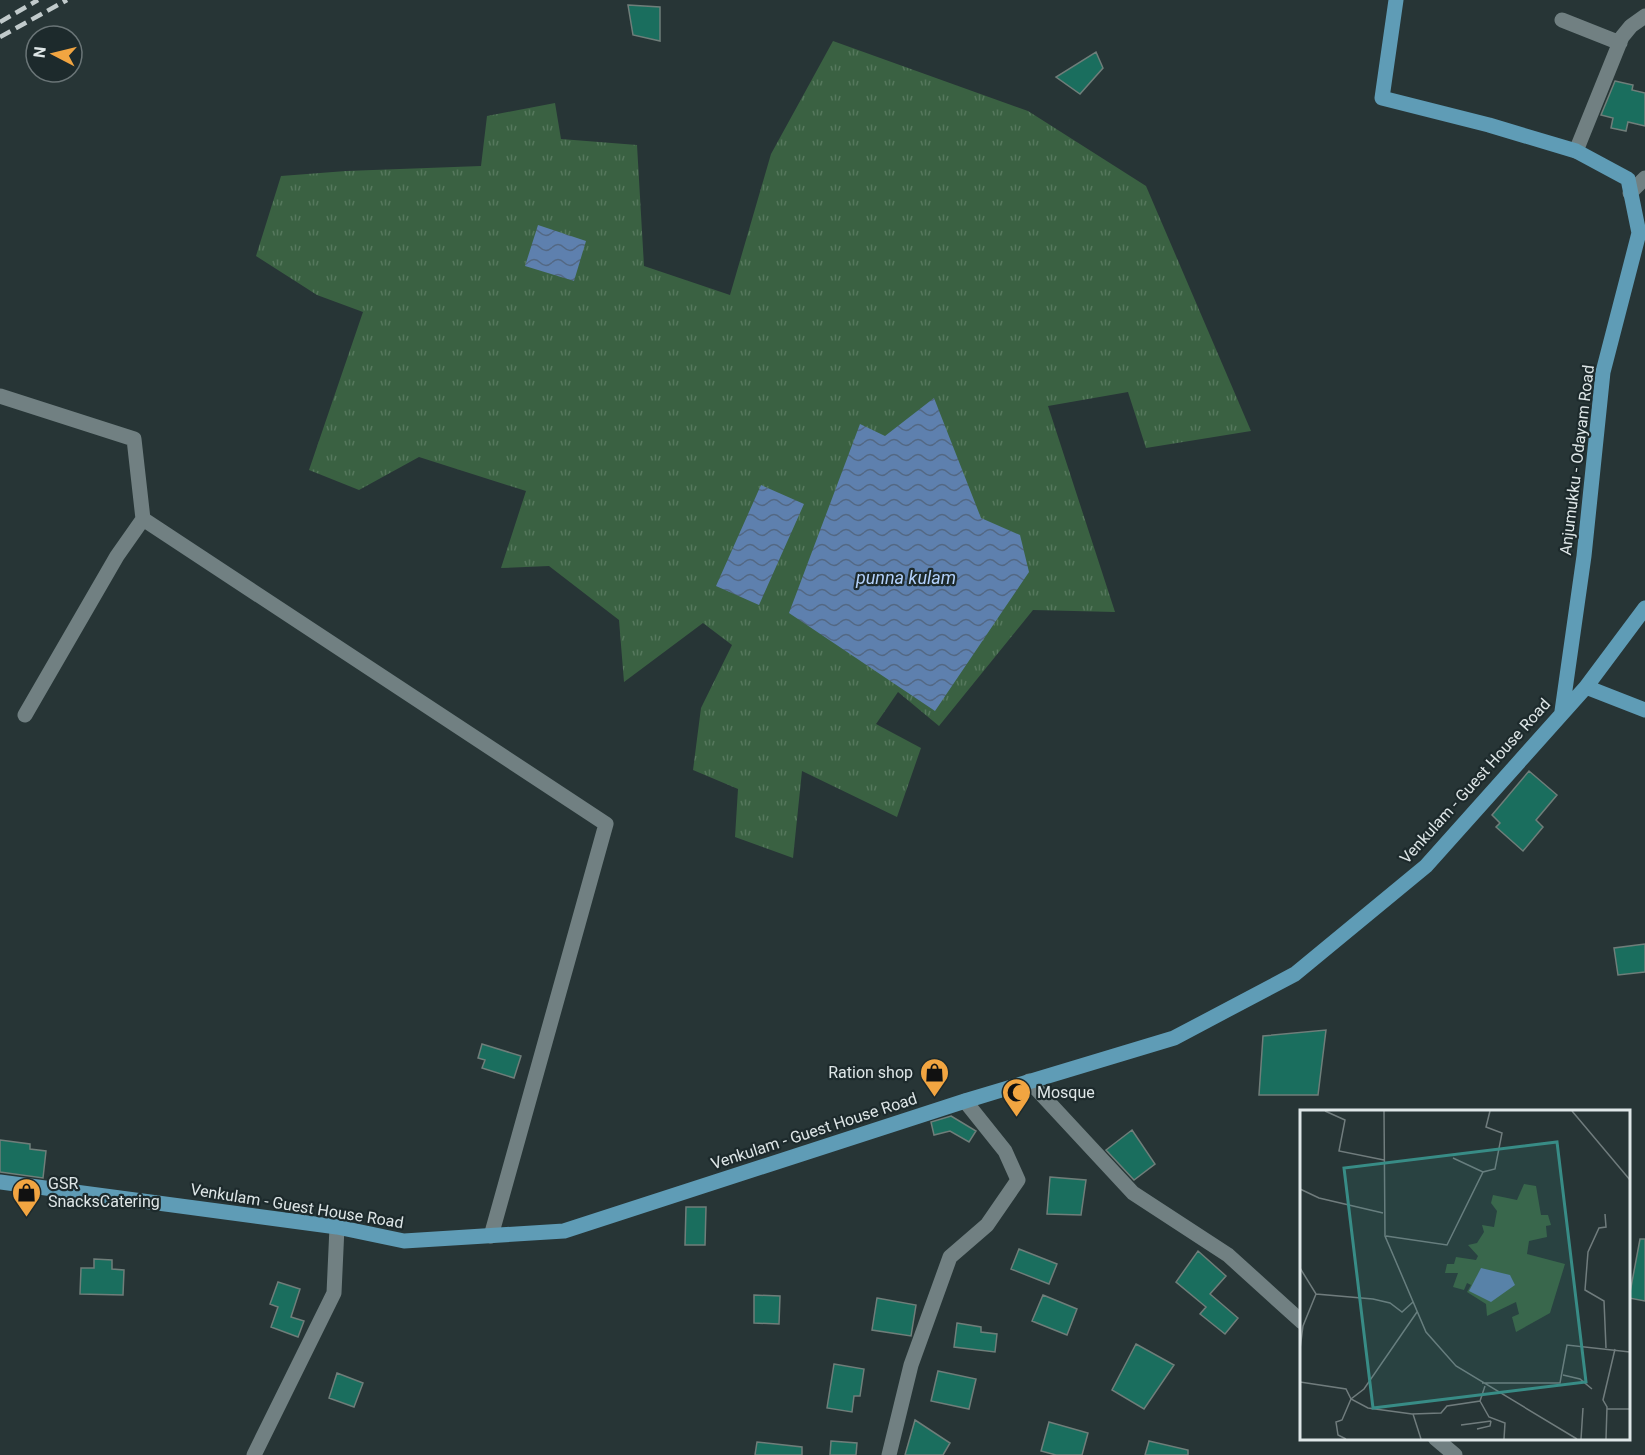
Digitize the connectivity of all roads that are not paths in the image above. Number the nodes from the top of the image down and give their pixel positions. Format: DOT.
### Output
graph roads {
  1 [pos="1396,0"];
  2 [pos="1645,16"];
  3 [pos="1562,20"];
  4 [pos="1620,43"];
  5 [pos="1576,152"];
  6 [pos="1645,178"];
  7 [pos="1630,193"];
  8 [pos="0,396"];
  9 [pos="143,519"];
  10 [pos="1645,608"];
  11 [pos="1586,687"];
  12 [pos="1645,710"];
  13 [pos="1562,711"];
  14 [pos="25,715"];
  15 [pos="1029,1081"];
  16 [pos="964,1101"];
  17 [pos="0,1182"];
  18 [pos="337,1227"];
  19 [pos="492,1236"];
  20 [pos="1300,1321"];
  21 [pos="1437,1440"];
  22 [pos="254,1455"];
  23 [pos="890,1455"];
  24 [pos="1455,1455"];
  1 -- 5 [label="main road, Anjumukku - Odayam Road"];
  2 -- 4 [label="street"];
  3 -- 4 [label="street"];
  4 -- 5 [label="street"];
  5 -- 7 [label="main road, Anjumukku - Odayam Road"];
  6 -- 7 [label="street"];
  7 -- 13 [label="main road, Anjumukku - Odayam Road"];
  8 -- 9 [label="street"];
  9 -- 14 [label="street"];
  9 -- 19 [label="street"];
  10 -- 11 [label="main road, Venkulam - Guest House Road"];
  11 -- 12 [label="main road"];
  11 -- 13 [label="main road, Venkulam - Guest House Road"];
  13 -- 15 [label="main road, Venkulam - Guest House Road"];
  15 -- 16 [label="main road, Venkulam - Guest House Road"];
  15 -- 20 [label="street"];
  16 -- 19 [label="main road, Venkulam - Guest House Road"];
  16 -- 23 [label="street"];
  17 -- 18 [label="main road, Venkulam - Guest House Road"];
  18 -- 19 [label="main road, Venkulam - Guest House Road"];
  18 -- 22 [label="street"];
  21 -- 24 [label="street"];
}
